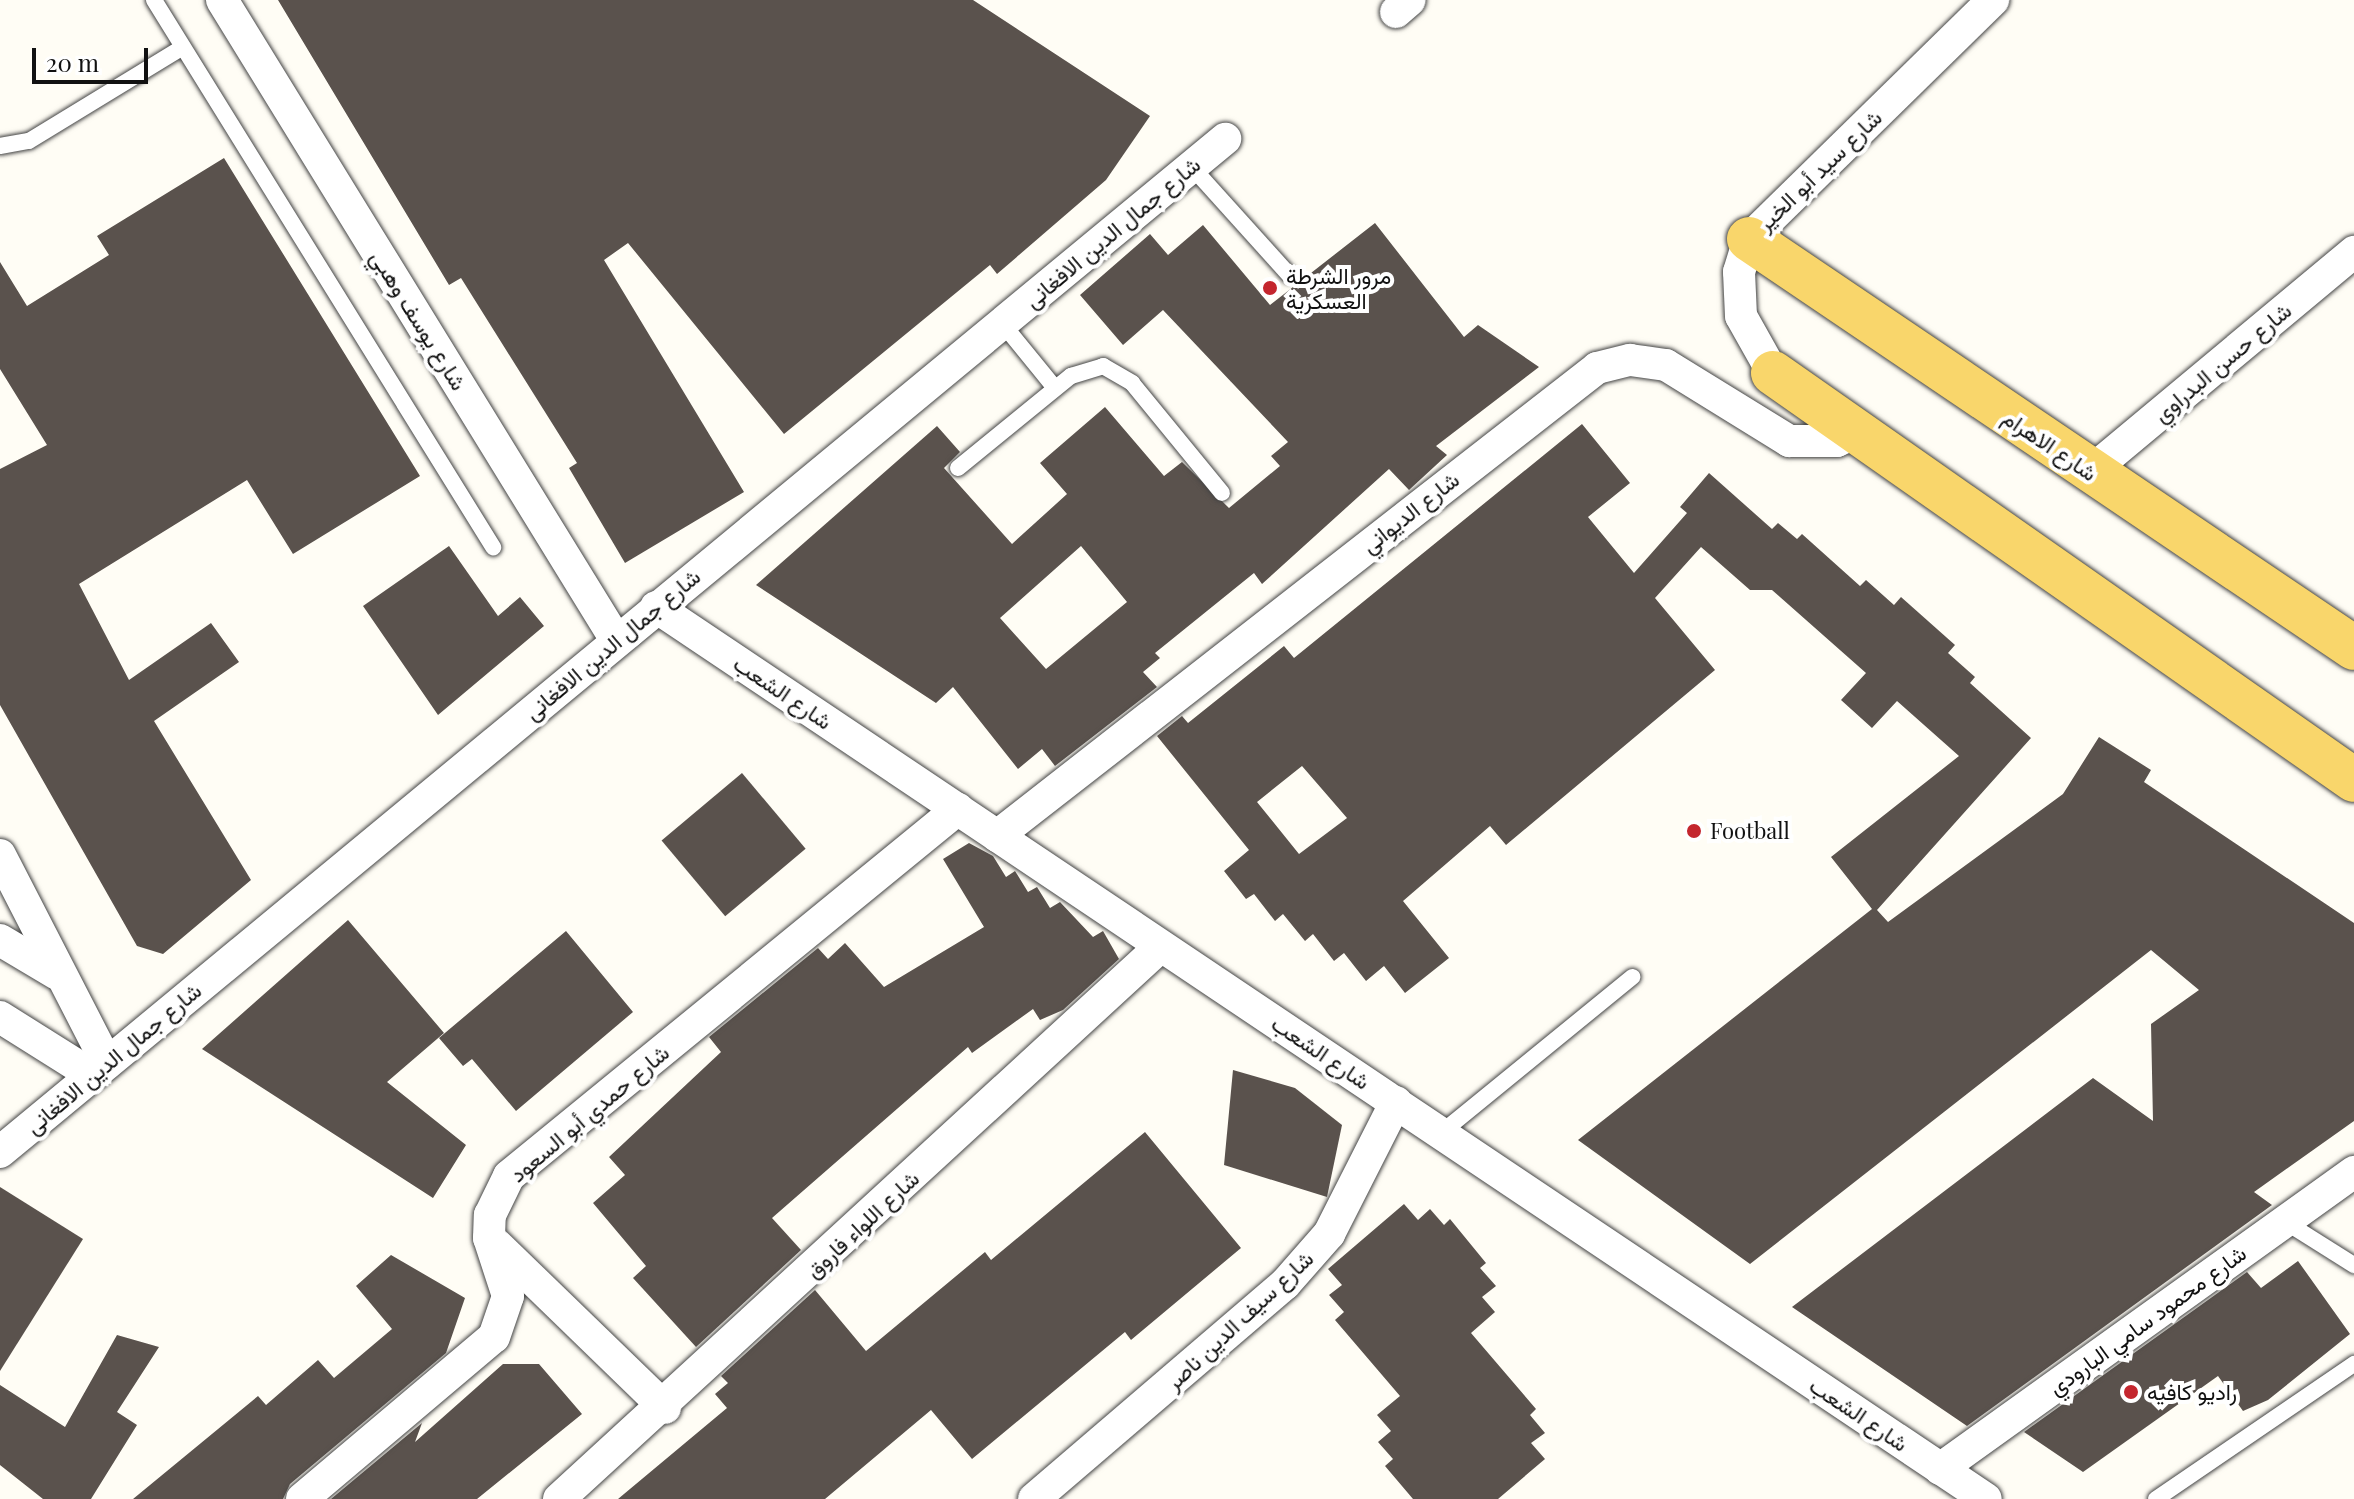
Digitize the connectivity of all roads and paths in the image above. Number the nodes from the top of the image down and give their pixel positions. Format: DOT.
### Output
graph roads {
  1 [pos="154,0"];
  2 [pos="222,0"];
  3 [pos="1993,0"];
  4 [pos="183,47"];
  5 [pos="1225,139"];
  6 [pos="0,146"];
  7 [pos="1191,166"];
  8 [pos="1749,239"];
  9 [pos="2354,252"];
  10 [pos="1289,275"];
  11 [pos="1002,323"];
  12 [pos="1773,373"];
  13 [pos="1055,388"];
  14 [pos="1858,431"];
  15 [pos="958,468"];
  16 [pos="2090,472"];
  17 [pos="1222,493"];
  18 [pos="493,547"];
  19 [pos="656,607"];
  20 [pos="616,640"];
  21 [pos="2354,648"];
  22 [pos="2354,780"];
  23 [pos="958,809"];
  24 [pos="997,836"];
  25 [pos="0,855"];
  26 [pos="0,940"];
  27 [pos="1161,946"];
  28 [pos="57,974"];
  29 [pos="1632,977"];
  30 [pos="0,1017"];
  31 [pos="100,1069"];
  32 [pos="1396,1102"];
  33 [pos="1441,1133"];
  34 [pos="0,1152"];
  35 [pos="2354,1172"];
  36 [pos="2284,1221"];
  37 [pos="489,1238"];
  38 [pos="2354,1265"];
  39 [pos="2354,1364"];
  40 [pos="665,1408"];
  41 [pos="1940,1469"];
  42 [pos="302,1499"];
  43 [pos="559,1499"];
  44 [pos="1034,1499"];
  45 [pos="1986,1499"];
  46 [pos="2156,1499"];
  1 -- 4 [label="lane"];
  2 -- 20 [label="street, شارع يوسف وهبي"];
  3 -- 8 [label="street, شارع سيد أبو الخير"];
  4 -- 6 [label="lane"];
  4 -- 18 [label="lane"];
  5 -- 7 [label="street, شارع جمال الدين الافغانى"];
  7 -- 10 [label="lane"];
  7 -- 11 [label="street, شارع جمال الدين الافغانى"];
  8 -- 12 [label="street, شارع سيد أبو الخير"];
  8 -- 16 [label="main road, شارع الاهرام"];
  9 -- 16 [label="street, شارع حسن البدراوي"];
  11 -- 13 [label="lane"];
  11 -- 19 [label="street, شارع جمال الدين الافغانى"];
  12 -- 14 [label="main road"];
  13 -- 15 [label="lane"];
  13 -- 17 [label="lane"];
  14 -- 22 [label="main road"];
  14 -- 24 [label="street, شارع الديواني"];
  16 -- 21 [label="main road, شارع الاهرام"];
  19 -- 20 [label="street, شارع جمال الدين الافغانى"];
  19 -- 23 [label="street, شارع الشعب"];
  20 -- 31 [label="street, شارع جمال الدين الافغانى"];
  23 -- 24 [label="street, شارع الشعب"];
  23 -- 37 [label="street, شارع حمدي أبو السعود"];
  24 -- 27 [label="street, شارع الشعب"];
  25 -- 28 [label="street"];
  26 -- 28 [label="street"];
  27 -- 32 [label="street, شارع الشعب"];
  27 -- 40 [label="street, شارع اللواء فاروق"];
  28 -- 31 [label="street"];
  29 -- 33 [label="lane"];
  30 -- 31 [label="street"];
  31 -- 34 [label="street, شارع جمال الدين الافغانى"];
  32 -- 33 [label="street, شارع الشعب"];
  32 -- 44 [label="street, شارع سيف الدين ناصر"];
  33 -- 41 [label="street, شارع الشعب"];
  35 -- 36 [label="street, شارع محمود سامي البارودي"];
  36 -- 38 [label="lane"];
  36 -- 41 [label="street, شارع محمود سامي البارودي"];
  37 -- 40 [label="street"];
  37 -- 42 [label="street"];
  39 -- 46 [label="lane"];
  40 -- 43 [label="street, شارع اللواء فاروق"];
  41 -- 45 [label="street, شارع الشعب"];
}
